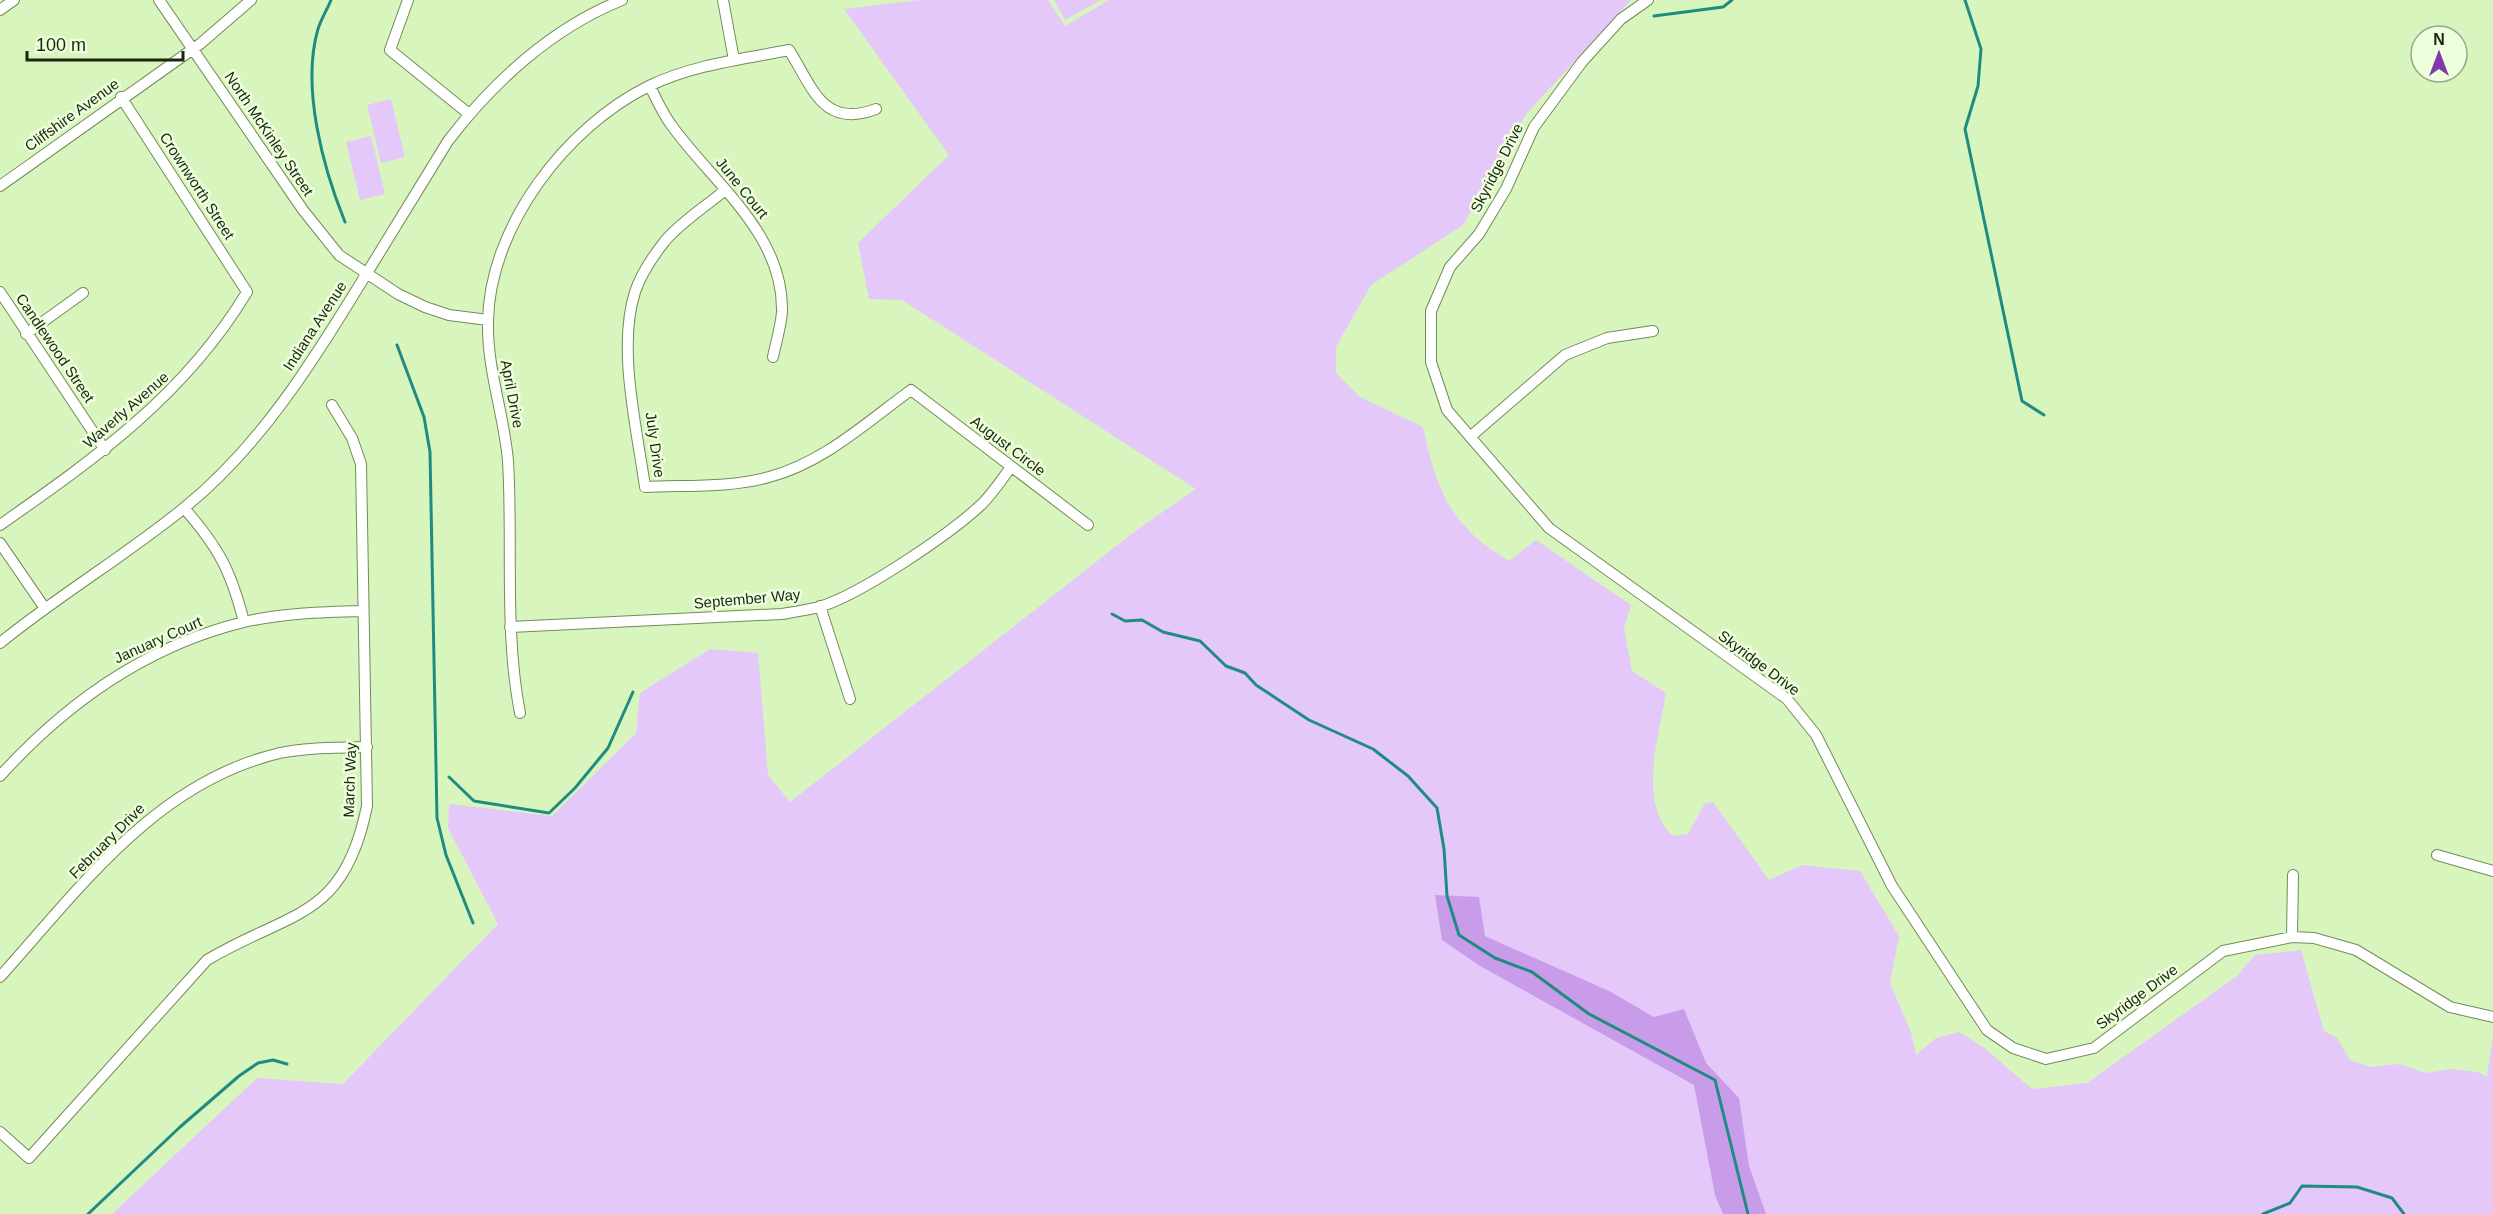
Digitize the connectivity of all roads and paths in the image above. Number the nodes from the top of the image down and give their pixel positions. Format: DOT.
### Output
graph roads {
  1 [pos="14,0"];
  2 [pos="159,0"];
  3 [pos="251,0"];
  4 [pos="408,0"];
  5 [pos="622,0"];
  6 [pos="723,0"];
  7 [pos="1648,0"];
  8 [pos="0,10"];
  9 [pos="192,48"];
  10 [pos="734,60"];
  11 [pos="650,86"];
  12 [pos="121,98"];
  13 [pos="876,109"];
  14 [pos="468,114"];
  15 [pos="0,186"];
  16 [pos="724,191"];
  17 [pos="366,273"];
  18 [pos="0,292"];
  19 [pos="247,292"];
  20 [pos="83,293"];
  21 [pos="488,320"];
  22 [pos="1653,331"];
  23 [pos="26,334"];
  24 [pos="773,357"];
  25 [pos="911,390"];
  26 [pos="332,405"];
  27 [pos="1470,437"];
  28 [pos="105,450"];
  29 [pos="1011,467"];
  30 [pos="184,508"];
  31 [pos="0,525"];
  32 [pos="1088,525"];
  33 [pos="0,543"];
  34 [pos="820,606"];
  35 [pos="44,608"];
  36 [pos="363,611"];
  37 [pos="244,622"];
  38 [pos="510,627"];
  39 [pos="0,643"];
  40 [pos="850,699"];
  41 [pos="520,713"];
  42 [pos="367,747"];
  43 [pos="0,776"];
  44 [pos="2437,855"];
  45 [pos="2493,871"];
  46 [pos="2293,875"];
  47 [pos="2292,937"];
  48 [pos="0,977"];
  49 [pos="2493,1017"];
  50 [pos="0,1131"];
  1 -- 8 [label="street"];
  2 -- 9 [label="street, North McKinley Street"];
  3 -- 9 [label="street, Cliffshire Avenue"];
  4 -- 14 [label="street"];
  5 -- 14 [label="street, Indiana Avenue"];
  6 -- 10 [label="street"];
  7 -- 27 [label="street, Skyridge Drive"];
  9 -- 12 [label="street, Cliffshire Avenue"];
  9 -- 17 [label="street, North McKinley Street"];
  10 -- 11 [label="street, April Drive"];
  10 -- 13 [label="street, April Drive"];
  11 -- 16 [label="street, June Court"];
  11 -- 21 [label="street, April Drive"];
  12 -- 15 [label="street, Cliffshire Avenue"];
  12 -- 19 [label="street, Crownworth Street"];
  14 -- 17 [label="street, Indiana Avenue"];
  16 -- 24 [label="street, June Court"];
  16 -- 25 [label="street, July Drive"];
  17 -- 21 [label="street, North McKinley Street"];
  17 -- 30 [label="street, Indiana Avenue"];
  18 -- 23 [label="street, Candlewood Street"];
  19 -- 28 [label="street, Waverly Avenue"];
  20 -- 23 [label="street"];
  21 -- 38 [label="street, April Drive"];
  22 -- 27 [label="street"];
  23 -- 28 [label="street, Candlewood Street"];
  25 -- 29 [label="street, August Circle"];
  26 -- 36 [label="street, March Way"];
  27 -- 47 [label="street, Skyridge Drive"];
  28 -- 31 [label="street, Waverly Avenue"];
  29 -- 32 [label="street, August Circle"];
  29 -- 34 [label="street, September Way"];
  30 -- 35 [label="street, Indiana Avenue"];
  30 -- 37 [label="street"];
  33 -- 35 [label="street"];
  34 -- 38 [label="street, September Way"];
  34 -- 40 [label="street"];
  35 -- 39 [label="street, Indiana Avenue"];
  36 -- 37 [label="street, January Court"];
  36 -- 42 [label="street, March Way"];
  37 -- 43 [label="street, January Court"];
  38 -- 41 [label="street, April Drive"];
  42 -- 48 [label="street, February Drive"];
  42 -- 50 [label="street, March Way"];
  44 -- 45 [label="street"];
  46 -- 47 [label="street"];
  47 -- 49 [label="street, Skyridge Drive"];
}
